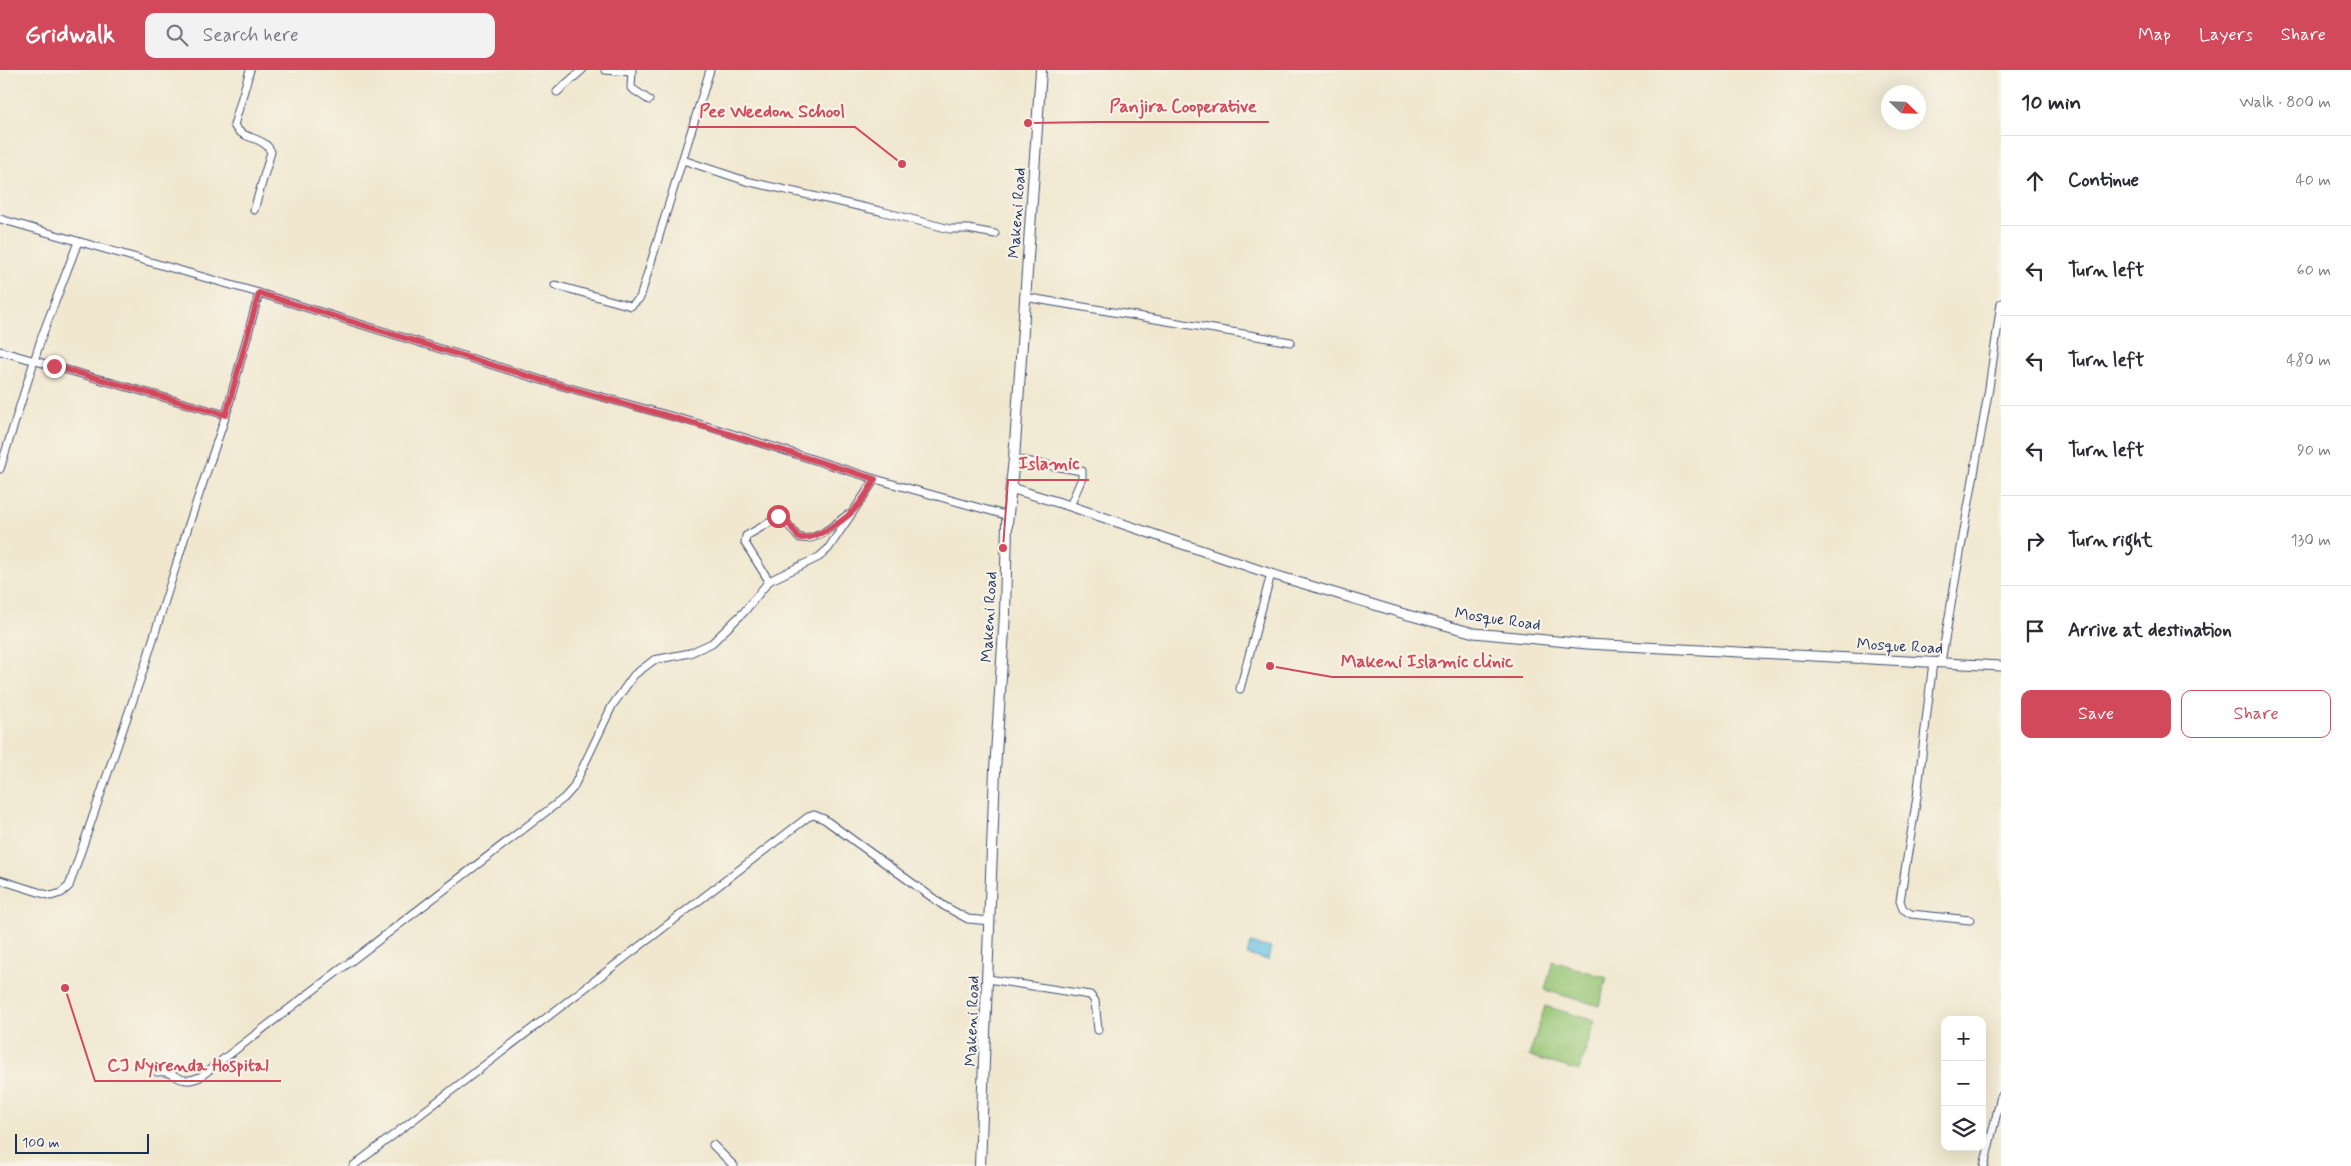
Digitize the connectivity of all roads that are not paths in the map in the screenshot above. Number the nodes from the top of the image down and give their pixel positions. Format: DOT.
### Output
graph roads {
  1 [pos="250,70"];
  2 [pos="582,70"];
  3 [pos="604,70"];
  4 [pos="710,70"];
  5 [pos="1041,70"];
  6 [pos="631,71"];
  7 [pos="557,92"];
  8 [pos="649,100"];
  9 [pos="683,160"];
  10 [pos="254,210"];
  11 [pos="0,219"];
  12 [pos="995,234"];
  13 [pos="78,242"];
  14 [pos="555,285"];
  15 [pos="259,293"];
  16 [pos="1024,297"];
  17 [pos="2001,303"];
  18 [pos="1291,342"];
  19 [pos="0,351"];
  20 [pos="35,362"];
  21 [pos="226,415"];
  22 [pos="1014,458"];
  23 [pos="0,469"];
  24 [pos="875,479"];
  25 [pos="1011,488"];
  26 [pos="1070,506"];
  27 [pos="852,512"];
  28 [pos="1009,516"];
  29 [pos="1271,574"];
  30 [pos="769,582"];
  31 [pos="1937,662"];
  32 [pos="2001,666"];
  33 [pos="1240,689"];
  34 [pos="0,880"];
  35 [pos="1970,920"];
  36 [pos="990,921"];
  37 [pos="988,979"];
  38 [pos="1098,1030"];
  39 [pos="157,1072"];
  40 [pos="2001,1096"];
  41 [pos="714,1145"];
  42 [pos="354,1166"];
  43 [pos="734,1166"];
  44 [pos="980,1166"];
  45 [pos="1984,1166"];
  1 -- 10 [label="street"];
  2 -- 7 [label="street"];
  3 -- 6 [label="street"];
  4 -- 9 [label="street"];
  5 -- 16 [label="main road, Makeni Road"];
  6 -- 8 [label="street"];
  9 -- 12 [label="street"];
  9 -- 14 [label="street"];
  11 -- 13 [label="street"];
  13 -- 15 [label="street"];
  13 -- 20 [label="street"];
  15 -- 21 [label="street"];
  15 -- 24 [label="street"];
  16 -- 18 [label="street"];
  16 -- 22 [label="main road, Makeni Road"];
  17 -- 31 [label="street"];
  19 -- 20 [label="street"];
  20 -- 21 [label="street"];
  20 -- 23 [label="street"];
  21 -- 34 [label="street"];
  22 -- 25 [label="main road, Makeni Road"];
  22 -- 26 [label="street"];
  24 -- 27 [label="street"];
  24 -- 28 [label="street"];
  25 -- 26 [label="street, Mosque Road"];
  25 -- 28 [label="main road, Makeni Road"];
  26 -- 29 [label="street, Mosque Road"];
  27 -- 30 [label="street"];
  27 -- 30 [label="street"];
  28 -- 36 [label="main road, Makeni Road"];
  29 -- 31 [label="street, Mosque Road"];
  29 -- 33 [label="street"];
  30 -- 39 [label="street"];
  31 -- 32 [label="street, Mosque Road"];
  31 -- 35 [label="street"];
  36 -- 37 [label="main road, Makeni Road"];
  36 -- 42 [label="street"];
  37 -- 38 [label="street"];
  37 -- 44 [label="main road, Makeni Road"];
  40 -- 45 [label="street"];
  41 -- 43 [label="street"];
}
